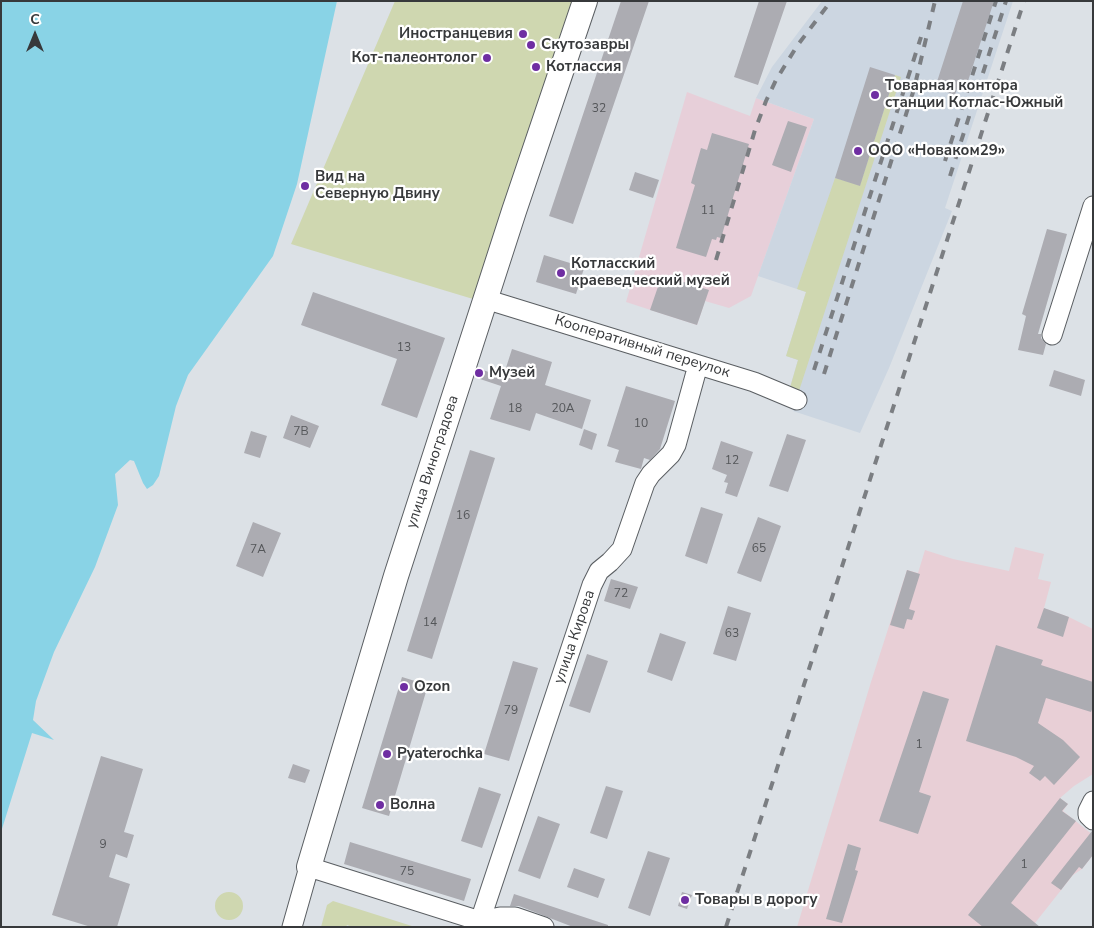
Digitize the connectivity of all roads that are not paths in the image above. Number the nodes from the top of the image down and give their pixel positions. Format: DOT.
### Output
graph roads {
  1 [pos="585,1"];
  2 [pos="1093,206"];
  3 [pos="486,299"];
  4 [pos="1052,335"];
  5 [pos="698,365"];
  6 [pos="797,400"];
  7 [pos="1093,801"];
  8 [pos="1093,820"];
  9 [pos="309,867"];
  10 [pos="479,924"];
  11 [pos="292,927"];
  12 [pos="544,927"];
  1 -- 3 [label="main road, улица Виноградова"];
  2 -- 4 [label="street"];
  3 -- 5 [label="street, Кооперативный переулок"];
  3 -- 9 [label="main road, улица Виноградова"];
  5 -- 6 [label="street, Кооперативный переулок"];
  5 -- 10 [label="street, улица Кирова"];
  7 -- 8 [label="street"];
  9 -- 10 [label="street"];
  9 -- 11 [label="street, улица Виноградова"];
  10 -- 12 [label="street"];
}
